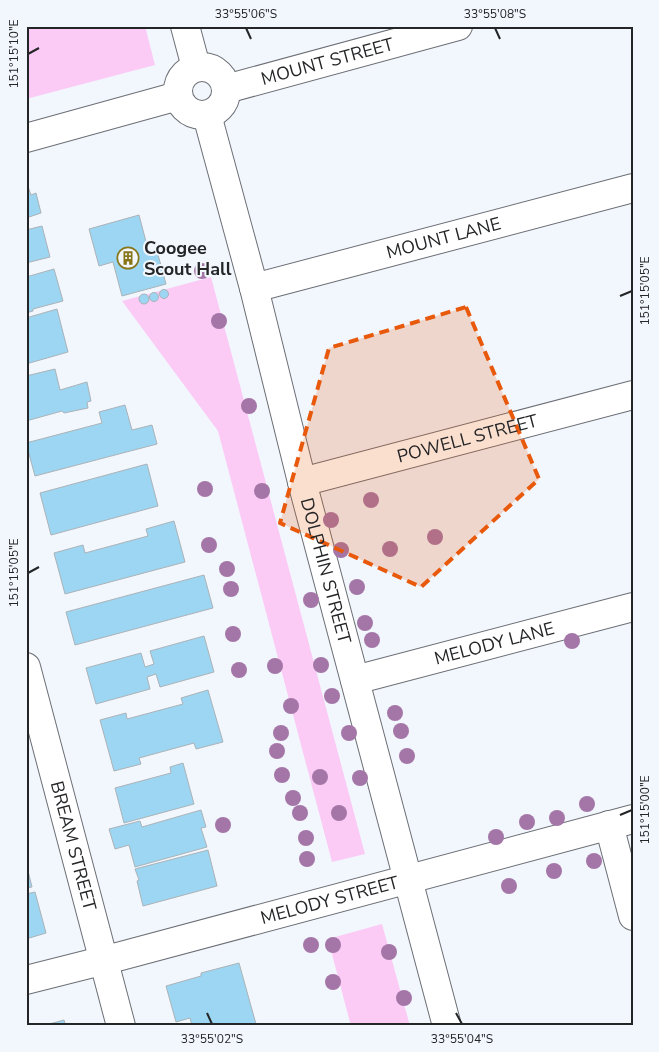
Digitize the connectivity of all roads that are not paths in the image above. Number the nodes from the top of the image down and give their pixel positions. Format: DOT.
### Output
graph roads {
  1 [pos="185,26"];
  2 [pos="458,26"];
  3 [pos="196,67"];
  4 [pos="226,89"];
  5 [pos="178,96"];
  6 [pos="207,115"];
  7 [pos="26,138"];
  8 [pos="633,188"];
  9 [pos="254,288"];
  10 [pos="633,395"];
  11 [pos="302,482"];
  12 [pos="633,607"];
  13 [pos="26,667"];
  14 [pos="355,680"];
  15 [pos="621,822"];
  16 [pos="407,879"];
  17 [pos="633,916"];
  18 [pos="104,960"];
  19 [pos="26,980"];
  20 [pos="121,1026"];
  21 [pos="447,1026"];
  1 -- 3 [label="street"];
  2 -- 4 [label="street, MOUNT STREET"];
  3 -- 4 [label="street"];
  3 -- 5 [label="street"];
  4 -- 6 [label="street"];
  5 -- 6 [label="street"];
  5 -- 7 [label="street"];
  6 -- 9 [label="street, DOLPHIN STREET"];
  8 -- 9 [label="street, MOUNT LANE"];
  9 -- 11 [label="street, DOLPHIN STREET"];
  10 -- 11 [label="street, POWELL STREET"];
  11 -- 14 [label="street, DOLPHIN STREET"];
  12 -- 14 [label="street, MELODY LANE"];
  13 -- 18 [label="street, BREAM STREET"];
  14 -- 16 [label="street, DOLPHIN STREET"];
  15 -- 16 [label="street, MELODY STREET"];
  15 -- 17 [label="street"];
  16 -- 18 [label="street, MELODY STREET"];
  16 -- 21 [label="street, DOLPHIN STREET"];
  18 -- 19 [label="street, MELODY STREET"];
  18 -- 20 [label="street, BREAM STREET"];
}
